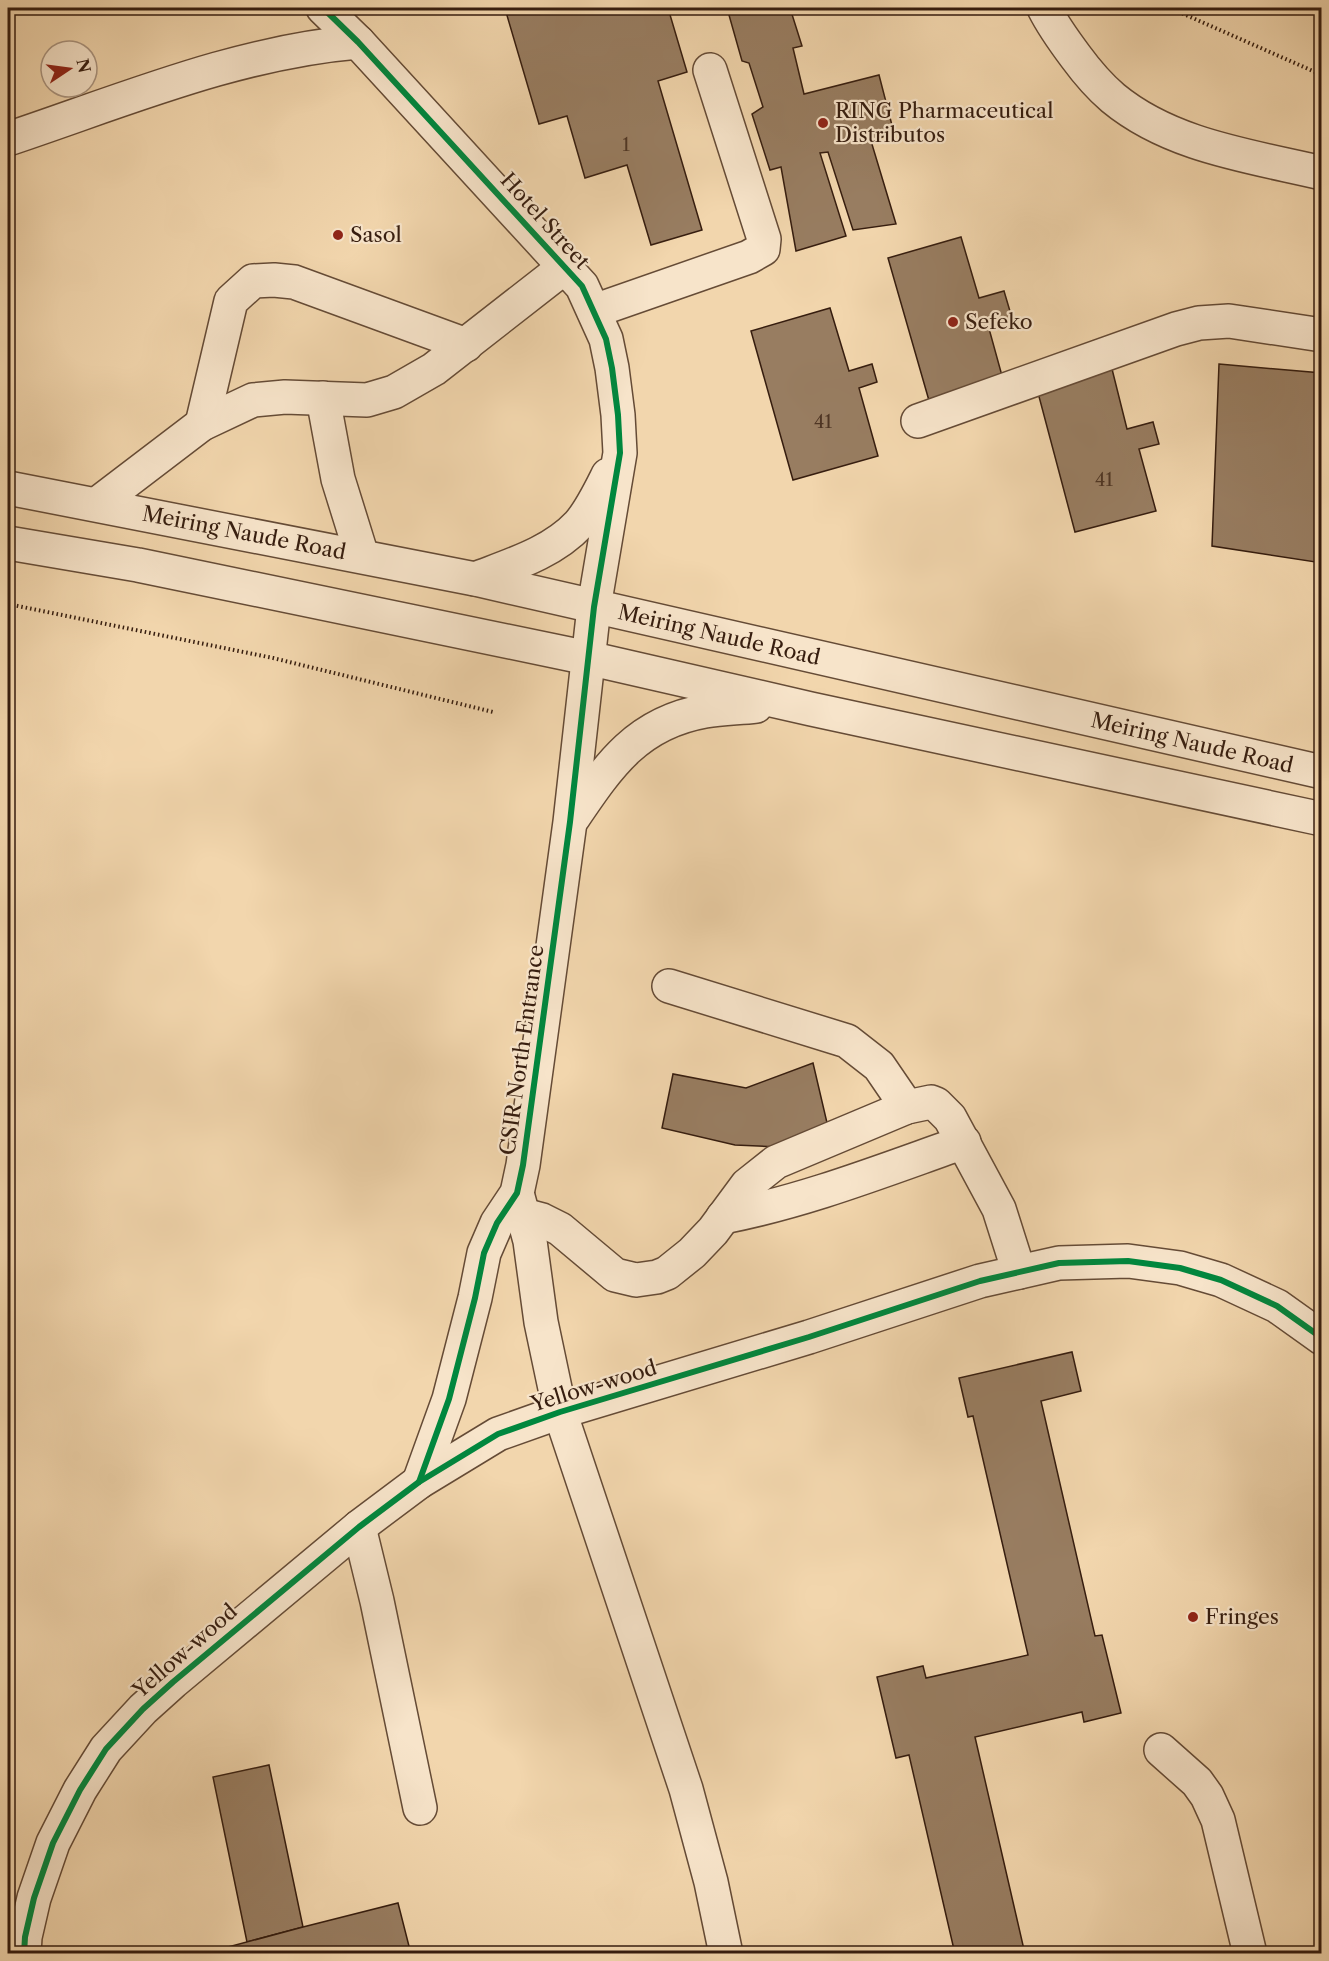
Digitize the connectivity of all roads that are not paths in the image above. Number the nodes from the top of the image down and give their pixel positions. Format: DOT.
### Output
graph roads {
  1 [pos="322,8"];
  2 [pos="351,8"];
  3 [pos="1044,8"];
  4 [pos="358,42"];
  5 [pos="711,70"];
  6 [pos="8,139"];
  7 [pos="1322,173"];
  8 [pos="566,266"];
  9 [pos="594,311"];
  10 [pos="1322,336"];
  11 [pos="466,345"];
  12 [pos="323,398"];
  13 [pos="918,421"];
  14 [pos="202,424"];
  15 [pos="620,453"];
  16 [pos="8,488"];
  17 [pos="97,504"];
  18 [pos="8,543"];
  19 [pos="362,556"];
  20 [pos="475,579"];
  21 [pos="594,607"];
  22 [pos="588,658"];
  23 [pos="785,703"];
  24 [pos="1322,772"];
  25 [pos="1322,819"];
  26 [pos="570,822"];
  27 [pos="669,986"];
  28 [pos="907,1107"];
  29 [pos="964,1142"];
  30 [pos="515,1206"];
  31 [pos="723,1217"];
  32 [pos="1019,1272"];
  33 [pos="1322,1338"];
  34 [pos="560,1412"];
  35 [pos="419,1482"];
  36 [pos="359,1527"];
  37 [pos="1161,1750"];
  38 [pos="420,1808"];
  39 [pos="24,1953"];
  40 [pos="726,1953"];
  41 [pos="1250,1953"];
  1 -- 4 [label="street, Hotel Street"];
  2 -- 4 [label="street"];
  3 -- 7 [label="street"];
  4 -- 6 [label="street"];
  4 -- 8 [label="street, Hotel Street"];
  5 -- 9 [label="street"];
  8 -- 9 [label="street, Hotel Street"];
  8 -- 11 [label="street"];
  9 -- 15 [label="street, Hotel Street"];
  10 -- 13 [label="street"];
  11 -- 12 [label="street"];
  11 -- 14 [label="street"];
  12 -- 14 [label="street"];
  12 -- 19 [label="street"];
  14 -- 17 [label="street"];
  15 -- 20 [label="street"];
  15 -- 21 [label="street, Hotel Street"];
  16 -- 17 [label="street, Meiring Naude Road"];
  17 -- 19 [label="street, Meiring Naude Road"];
  18 -- 22 [label="street"];
  19 -- 20 [label="street, Meiring Naude Road"];
  20 -- 21 [label="street, Meiring Naude Road"];
  21 -- 22 [label="street, CSIR North Entrance"];
  21 -- 24 [label="street, Meiring Naude Road"];
  22 -- 23 [label="street"];
  22 -- 26 [label="street, CSIR North Entrance"];
  23 -- 25 [label="street"];
  23 -- 26 [label="street"];
  26 -- 30 [label="street, CSIR North Entrance"];
  27 -- 28 [label="street"];
  28 -- 29 [label="street"];
  28 -- 31 [label="street"];
  29 -- 31 [label="street"];
  29 -- 32 [label="street"];
  30 -- 31 [label="street"];
  30 -- 34 [label="street, CSIR North Entrance"];
  30 -- 35 [label="street, CSIR North Entrance"];
  32 -- 33 [label="street, Yellow-wood"];
  32 -- 34 [label="street, Yellow-wood"];
  34 -- 35 [label="street, Yellow-wood"];
  34 -- 40 [label="street, CSIR North Entrance"];
  35 -- 36 [label="street, Yellow-wood"];
  36 -- 38 [label="street"];
  36 -- 39 [label="street, Yellow-wood"];
  37 -- 41 [label="street"];
}
